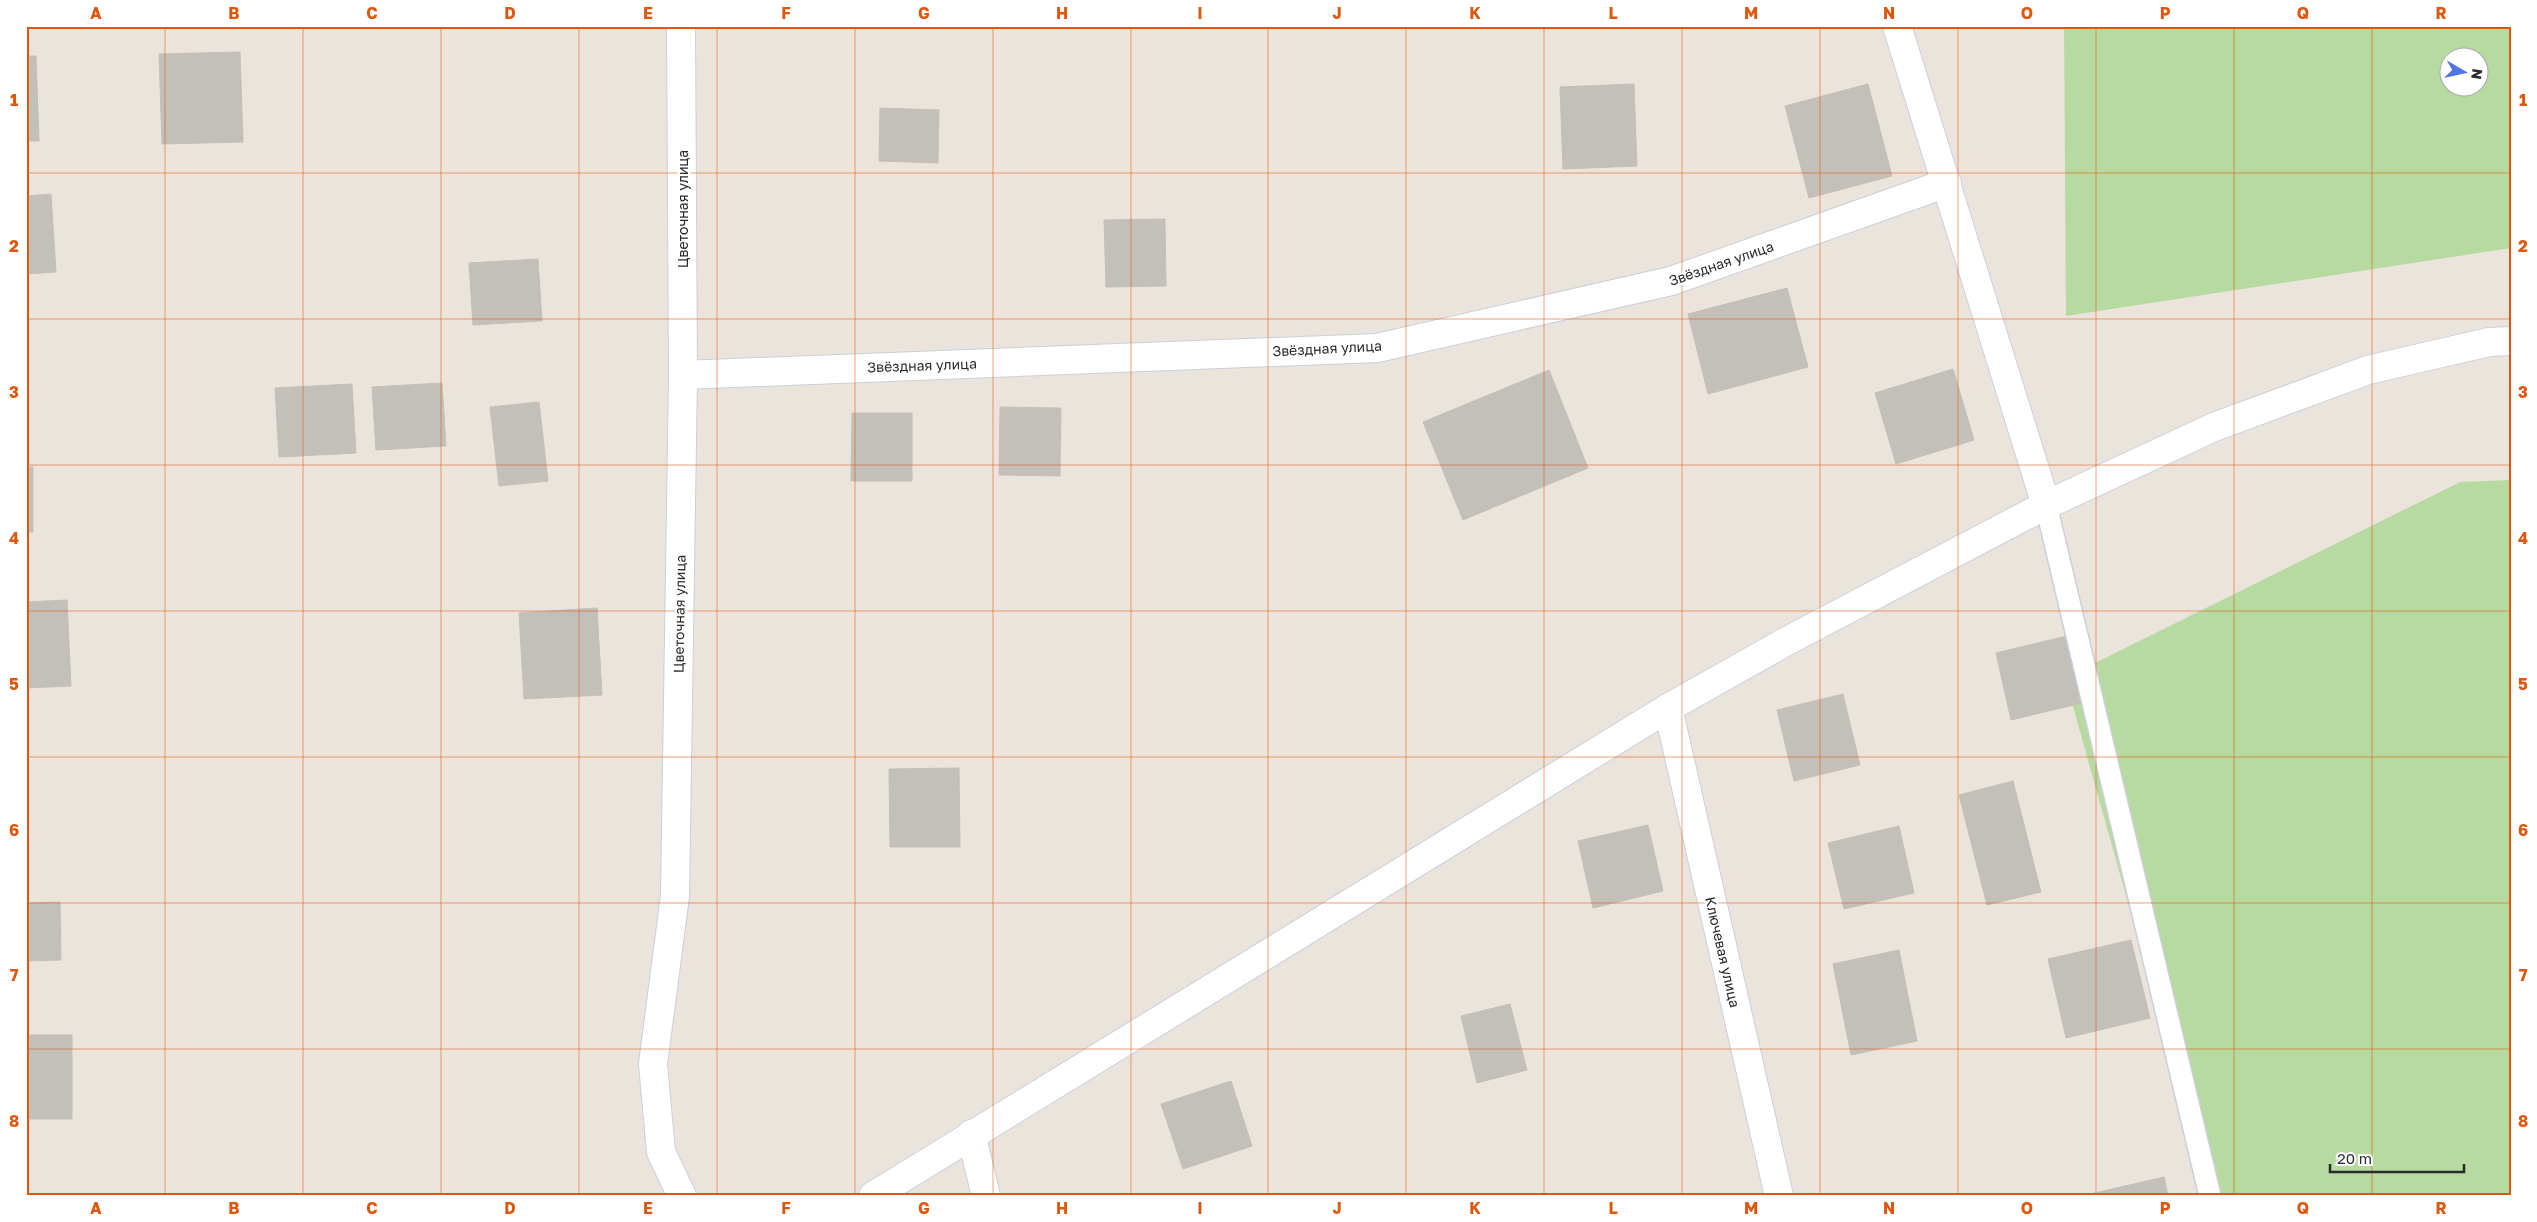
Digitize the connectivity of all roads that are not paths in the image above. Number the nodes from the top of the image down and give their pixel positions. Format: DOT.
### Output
graph roads {
  1 [pos="681,26"];
  2 [pos="1897,26"];
  3 [pos="1947,183"];
  4 [pos="2511,341"];
  5 [pos="683,374"];
  6 [pos="2046,505"];
  7 [pos="1668,708"];
  8 [pos="972,1134"];
  9 [pos="682,1196"];
  10 [pos="873,1196"];
  11 [pos="986,1196"];
  12 [pos="1779,1196"];
  13 [pos="2210,1196"];
  1 -- 5 [label="street, Цветочная улица"];
  2 -- 3 [label="street"];
  3 -- 5 [label="street, Звёздная улица"];
  3 -- 6 [label="street"];
  4 -- 6 [label="street"];
  5 -- 9 [label="street, Цветочная улица"];
  6 -- 7 [label="street"];
  6 -- 13 [label="lane"];
  7 -- 8 [label="street"];
  7 -- 12 [label="street, Ключевая улица"];
  8 -- 10 [label="street"];
  8 -- 11 [label="street"];
}
